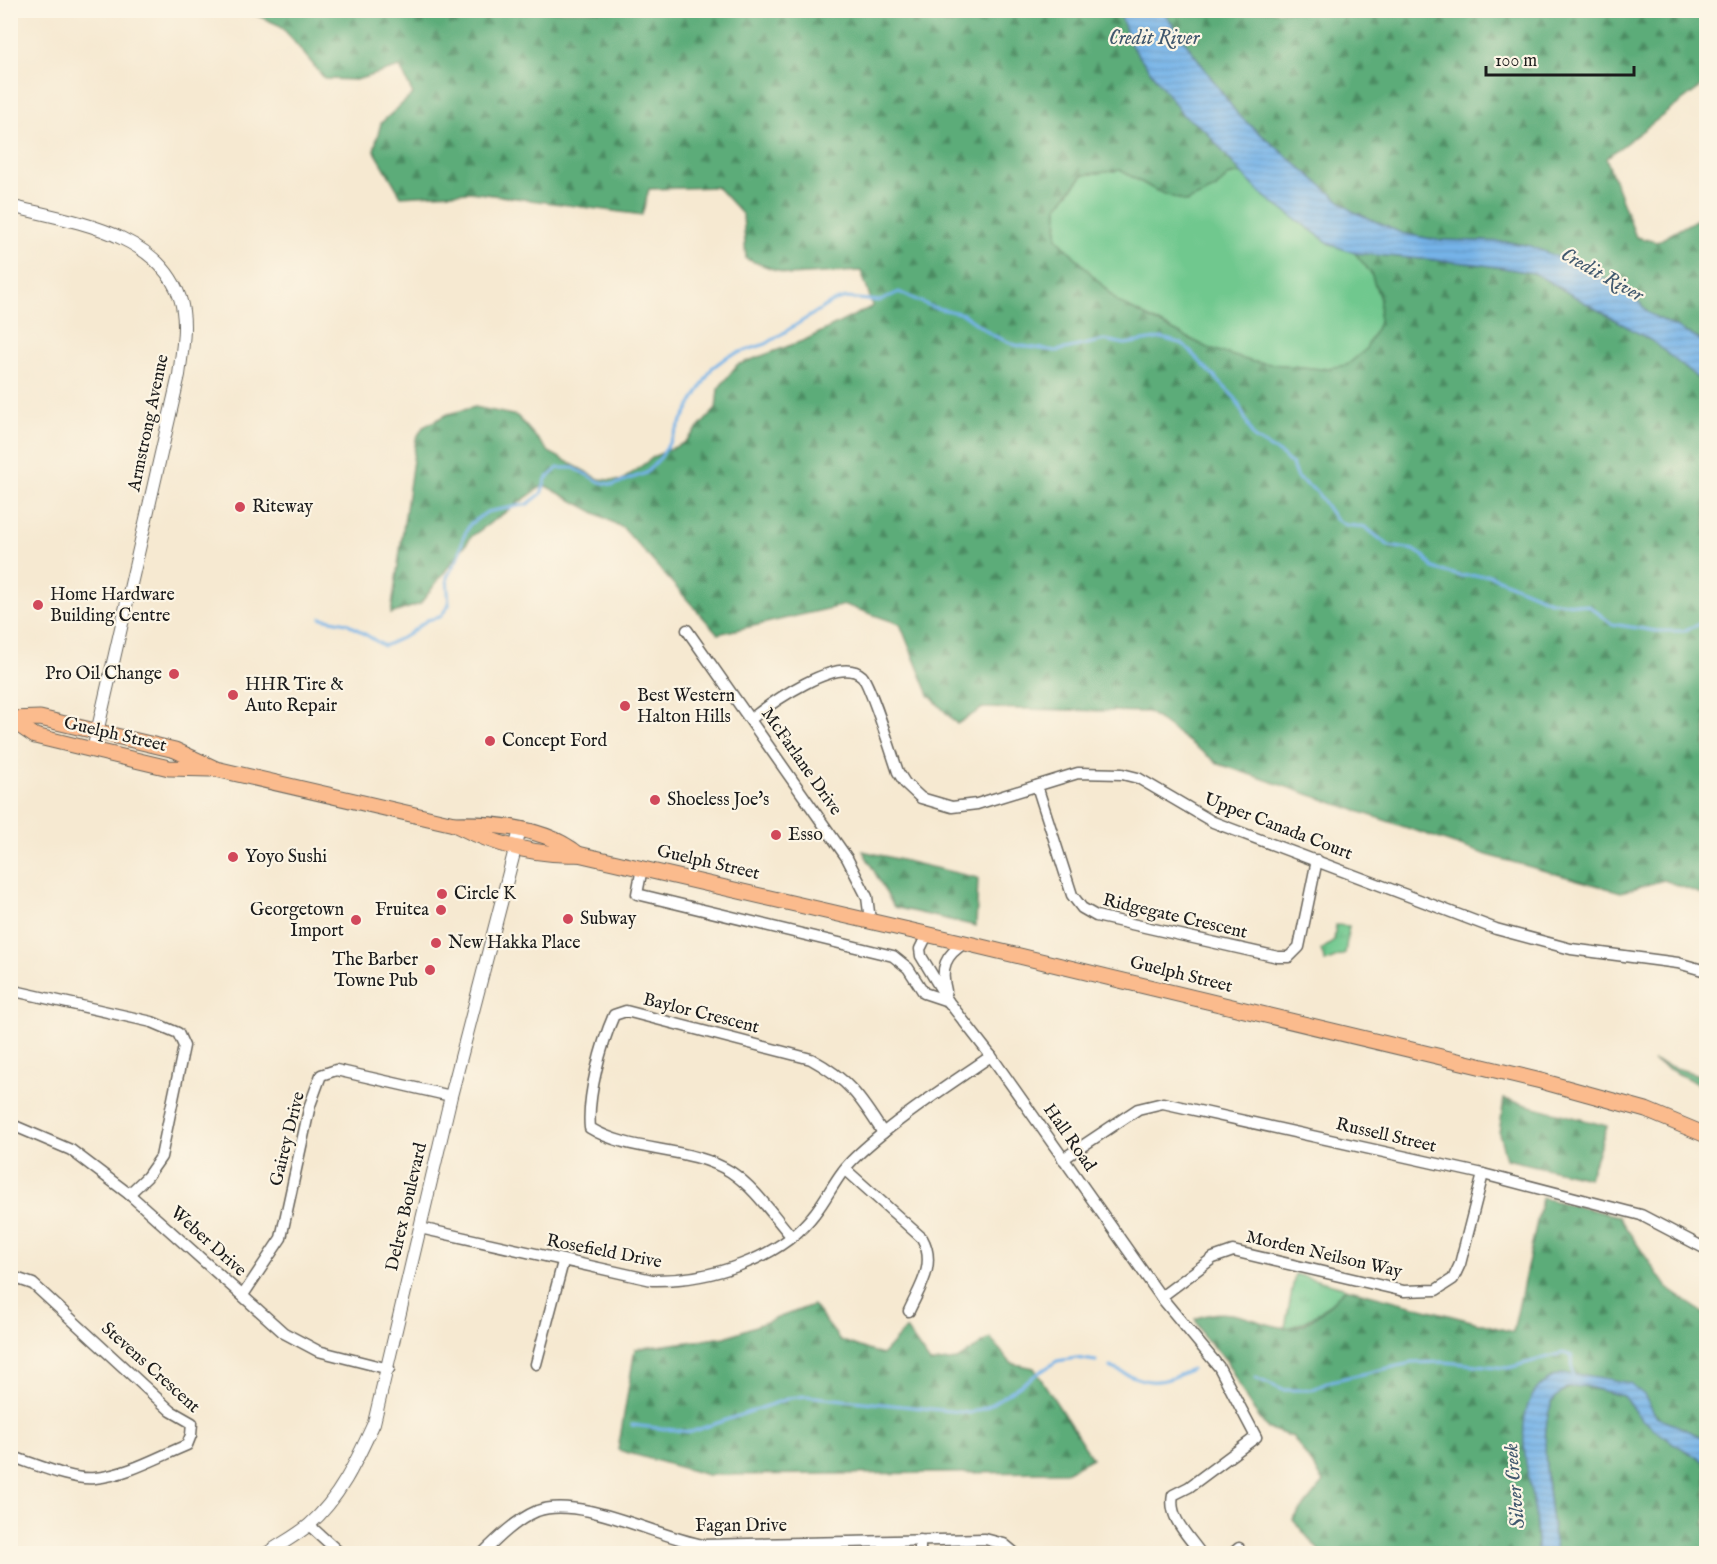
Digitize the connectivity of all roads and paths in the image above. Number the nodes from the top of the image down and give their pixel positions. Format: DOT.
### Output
graph roads {
  1 [pos="10,206"];
  2 [pos="687,630"];
  3 [pos="10,719"];
  4 [pos="751,719"];
  5 [pos="98,733"];
  6 [pos="93,750"];
  7 [pos="216,769"];
  8 [pos="1036,786"];
  9 [pos="454,824"];
  10 [pos="519,830"];
  11 [pos="515,846"];
  12 [pos="578,854"];
  13 [pos="1317,860"];
  14 [pos="642,868"];
  15 [pos="870,920"];
  16 [pos="927,935"];
  17 [pos="965,943"];
  18 [pos="893,956"];
  19 [pos="1707,971"];
  20 [pos="10,990"];
  21 [pos="948,1000"];
  22 [pos="991,1056"];
  23 [pos="451,1096"];
  24 [pos="10,1124"];
  25 [pos="883,1133"];
  26 [pos="1707,1135"];
  27 [pos="1063,1159"];
  28 [pos="845,1169"];
  29 [pos="1483,1174"];
  30 [pos="129,1194"];
  31 [pos="420,1228"];
  32 [pos="791,1236"];
  33 [pos="1707,1249"];
  34 [pos="563,1262"];
  35 [pos="10,1276"];
  36 [pos="243,1295"];
  37 [pos="1161,1297"];
  38 [pos="909,1311"];
  39 [pos="536,1364"];
  40 [pos="389,1369"];
  41 [pos="10,1456"];
  42 [pos="309,1525"];
  43 [pos="920,1540"];
  44 [pos="266,1554"];
  45 [pos="341,1554"];
  46 [pos="482,1554"];
  47 [pos="920,1554"];
  48 [pos="1016,1554"];
  49 [pos="1201,1554"];
  1 -- 5 [label="street, Armstrong Avenue"];
  2 -- 4 [label="street, McFarlane Drive"];
  3 -- 5 [label="main road, Guelph Street"];
  3 -- 6 [label="main road, Guelph Street"];
  4 -- 8 [label="street, Upper Canada Court"];
  4 -- 15 [label="street, McFarlane Drive"];
  5 -- 6 [label="street, Armstrong Avenue"];
  5 -- 7 [label="main road, Guelph Street"];
  6 -- 7 [label="main road, Guelph Street"];
  7 -- 9 [label="main road, Guelph Street"];
  8 -- 13 [label="street, Upper Canada Court"];
  8 -- 13 [label="street, Ridgegate Crescent"];
  9 -- 10 [label="main road, Guelph Street"];
  9 -- 11 [label="main road, Guelph Street"];
  10 -- 11 [label="street, Delrex Boulevard"];
  10 -- 12 [label="main road, Guelph Street"];
  11 -- 12 [label="main road, Guelph Street"];
  11 -- 23 [label="street, Delrex Boulevard"];
  12 -- 14 [label="main road, Guelph Street"];
  13 -- 19 [label="street, Upper Canada Court"];
  14 -- 15 [label="main road, Guelph Street"];
  14 -- 18 [label="street, Guelph Street"];
  15 -- 16 [label="main road, Guelph Street"];
  16 -- 17 [label="main road, Guelph Street"];
  16 -- 21 [label="street, Hall Road"];
  17 -- 21 [label="street"];
  17 -- 26 [label="main road, Guelph Street"];
  18 -- 21 [label="street, Hall Road"];
  20 -- 30 [label="street"];
  21 -- 22 [label="street, Hall Road"];
  22 -- 25 [label="street, Rosefield Drive"];
  22 -- 27 [label="street, Hall Road"];
  23 -- 31 [label="street, Delrex Boulevard"];
  23 -- 36 [label="street, Gairey Drive"];
  24 -- 30 [label="street, Weber Drive"];
  25 -- 28 [label="street, Rosefield Drive"];
  25 -- 32 [label="street, Baylor Crescent"];
  27 -- 29 [label="street, Russell Street"];
  27 -- 37 [label="street, Hall Road"];
  28 -- 32 [label="street, Rosefield Drive"];
  28 -- 38 [label="street"];
  29 -- 33 [label="street, Russell Street"];
  29 -- 37 [label="street, Morden Neilson Way"];
  30 -- 36 [label="street, Weber Drive"];
  31 -- 34 [label="street, Rosefield Drive"];
  31 -- 40 [label="street, Delrex Boulevard"];
  32 -- 34 [label="street, Rosefield Drive"];
  34 -- 39 [label="street"];
  35 -- 41 [label="street, Stevens Crescent"];
  36 -- 40 [label="street, Weber Drive"];
  37 -- 49 [label="street, Hall Road"];
  40 -- 42 [label="street, Delrex Boulevard"];
  42 -- 44 [label="street, Delrex Boulevard"];
  42 -- 45 [label="street"];
  43 -- 46 [label="street, Fagan Drive"];
  43 -- 47 [label="street"];
  43 -- 48 [label="street, Fagan Drive"];
}
